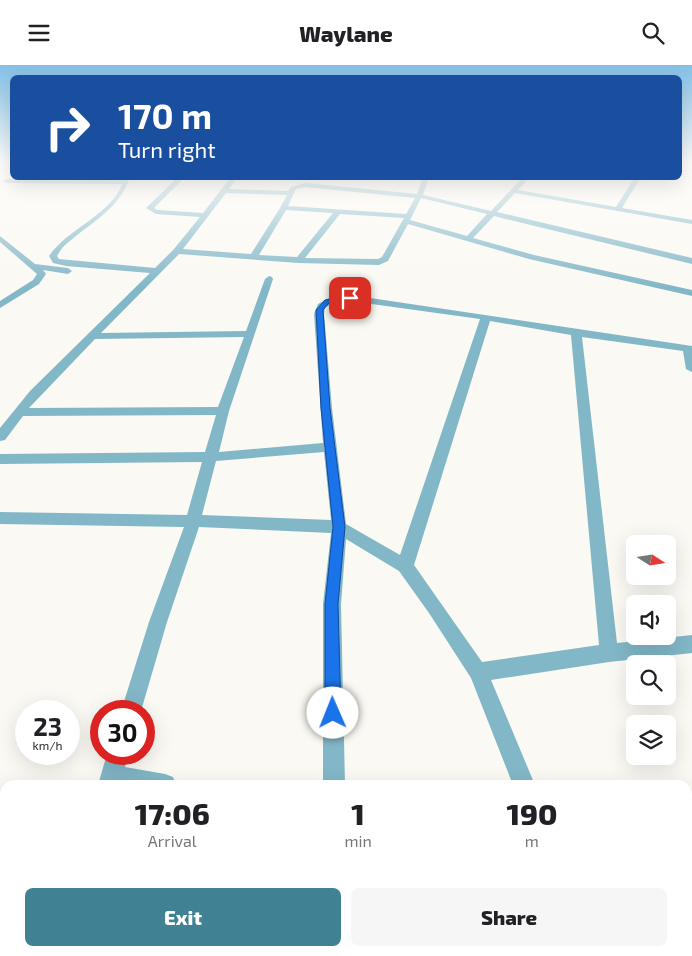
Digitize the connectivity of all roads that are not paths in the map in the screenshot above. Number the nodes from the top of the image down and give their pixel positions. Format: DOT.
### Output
graph roads {
  1 [pos="109,205"];
  2 [pos="154,205"];
  3 [pos="214,205"];
  4 [pos="285,205"];
  5 [pos="414,205"];
  6 [pos="456,205"];
  7 [pos="501,205"];
  8 [pos="592,205"];
  9 [pos="621,205"];
  10 [pos="284,208"];
  11 [pos="618,209"];
  12 [pos="339,211"];
  13 [pos="493,213"];
  14 [pos="206,215"];
  15 [pos="406,219"];
  16 [pos="692,222"];
  17 [pos="0,238"];
  18 [pos="468,239"];
  19 [pos="177,251"];
  20 [pos="253,257"];
  21 [pos="299,260"];
  22 [pos="692,261"];
  23 [pos="32,266"];
  24 [pos="153,275"];
  25 [pos="269,279"];
  26 [pos="692,293"];
  27 [pos="0,305"];
  28 [pos="486,317"];
  29 [pos="576,333"];
  30 [pos="250,334"];
  31 [pos="91,336"];
  32 [pos="690,349"];
  33 [pos="692,369"];
  34 [pos="223,411"];
  35 [pos="19,412"];
  36 [pos="0,437"];
  37 [pos="331,447"];
  38 [pos="211,457"];
  39 [pos="0,459"];
  40 [pos="0,518"];
  41 [pos="193,522"];
  42 [pos="339,527"];
  43 [pos="405,566"];
  44 [pos="692,644"];
  45 [pos="609,653"];
  46 [pos="478,672"];
  47 [pos="134,700"];
  48 [pos="115,765"];
  49 [pos="110,780"];
  50 [pos="334,780"];
  51 [pos="522,780"];
  1 -- 24 [label="street"];
  2 -- 14 [label="street"];
  3 -- 14 [label="street"];
  4 -- 10 [label="street"];
  5 -- 15 [label="street"];
  6 -- 13 [label="street"];
  7 -- 13 [label="street"];
  8 -- 11 [label="street"];
  9 -- 11 [label="street"];
  10 -- 12 [label="street"];
  10 -- 20 [label="street"];
  11 -- 16 [label="street"];
  12 -- 15 [label="street"];
  12 -- 21 [label="street"];
  13 -- 18 [label="street"];
  13 -- 22 [label="street"];
  14 -- 19 [label="street"];
  15 -- 18 [label="street"];
  15 -- 21 [label="street"];
  17 -- 23 [label="street"];
  18 -- 26 [label="street"];
  19 -- 20 [label="street"];
  19 -- 24 [label="street"];
  20 -- 21 [label="street"];
  23 -- 24 [label="street"];
  23 -- 27 [label="street"];
  24 -- 31 [label="street"];
  25 -- 30 [label="street"];
  28 -- 29 [label="street"];
  28 -- 37 [label="street"];
  28 -- 43 [label="street"];
  29 -- 32 [label="street"];
  29 -- 45 [label="street"];
  30 -- 31 [label="street"];
  30 -- 34 [label="street"];
  31 -- 35 [label="street"];
  32 -- 33 [label="street"];
  34 -- 35 [label="street"];
  34 -- 38 [label="street"];
  35 -- 36 [label="street"];
  37 -- 38 [label="street"];
  37 -- 42 [label="street"];
  38 -- 39 [label="street"];
  38 -- 41 [label="street"];
  40 -- 41 [label="street"];
  41 -- 42 [label="street"];
  41 -- 47 [label="street"];
  42 -- 43 [label="street"];
  42 -- 50 [label="street"];
  43 -- 46 [label="street"];
  44 -- 45 [label="street"];
  45 -- 46 [label="street"];
  46 -- 51 [label="street"];
  48 -- 49 [label="street"];
}
